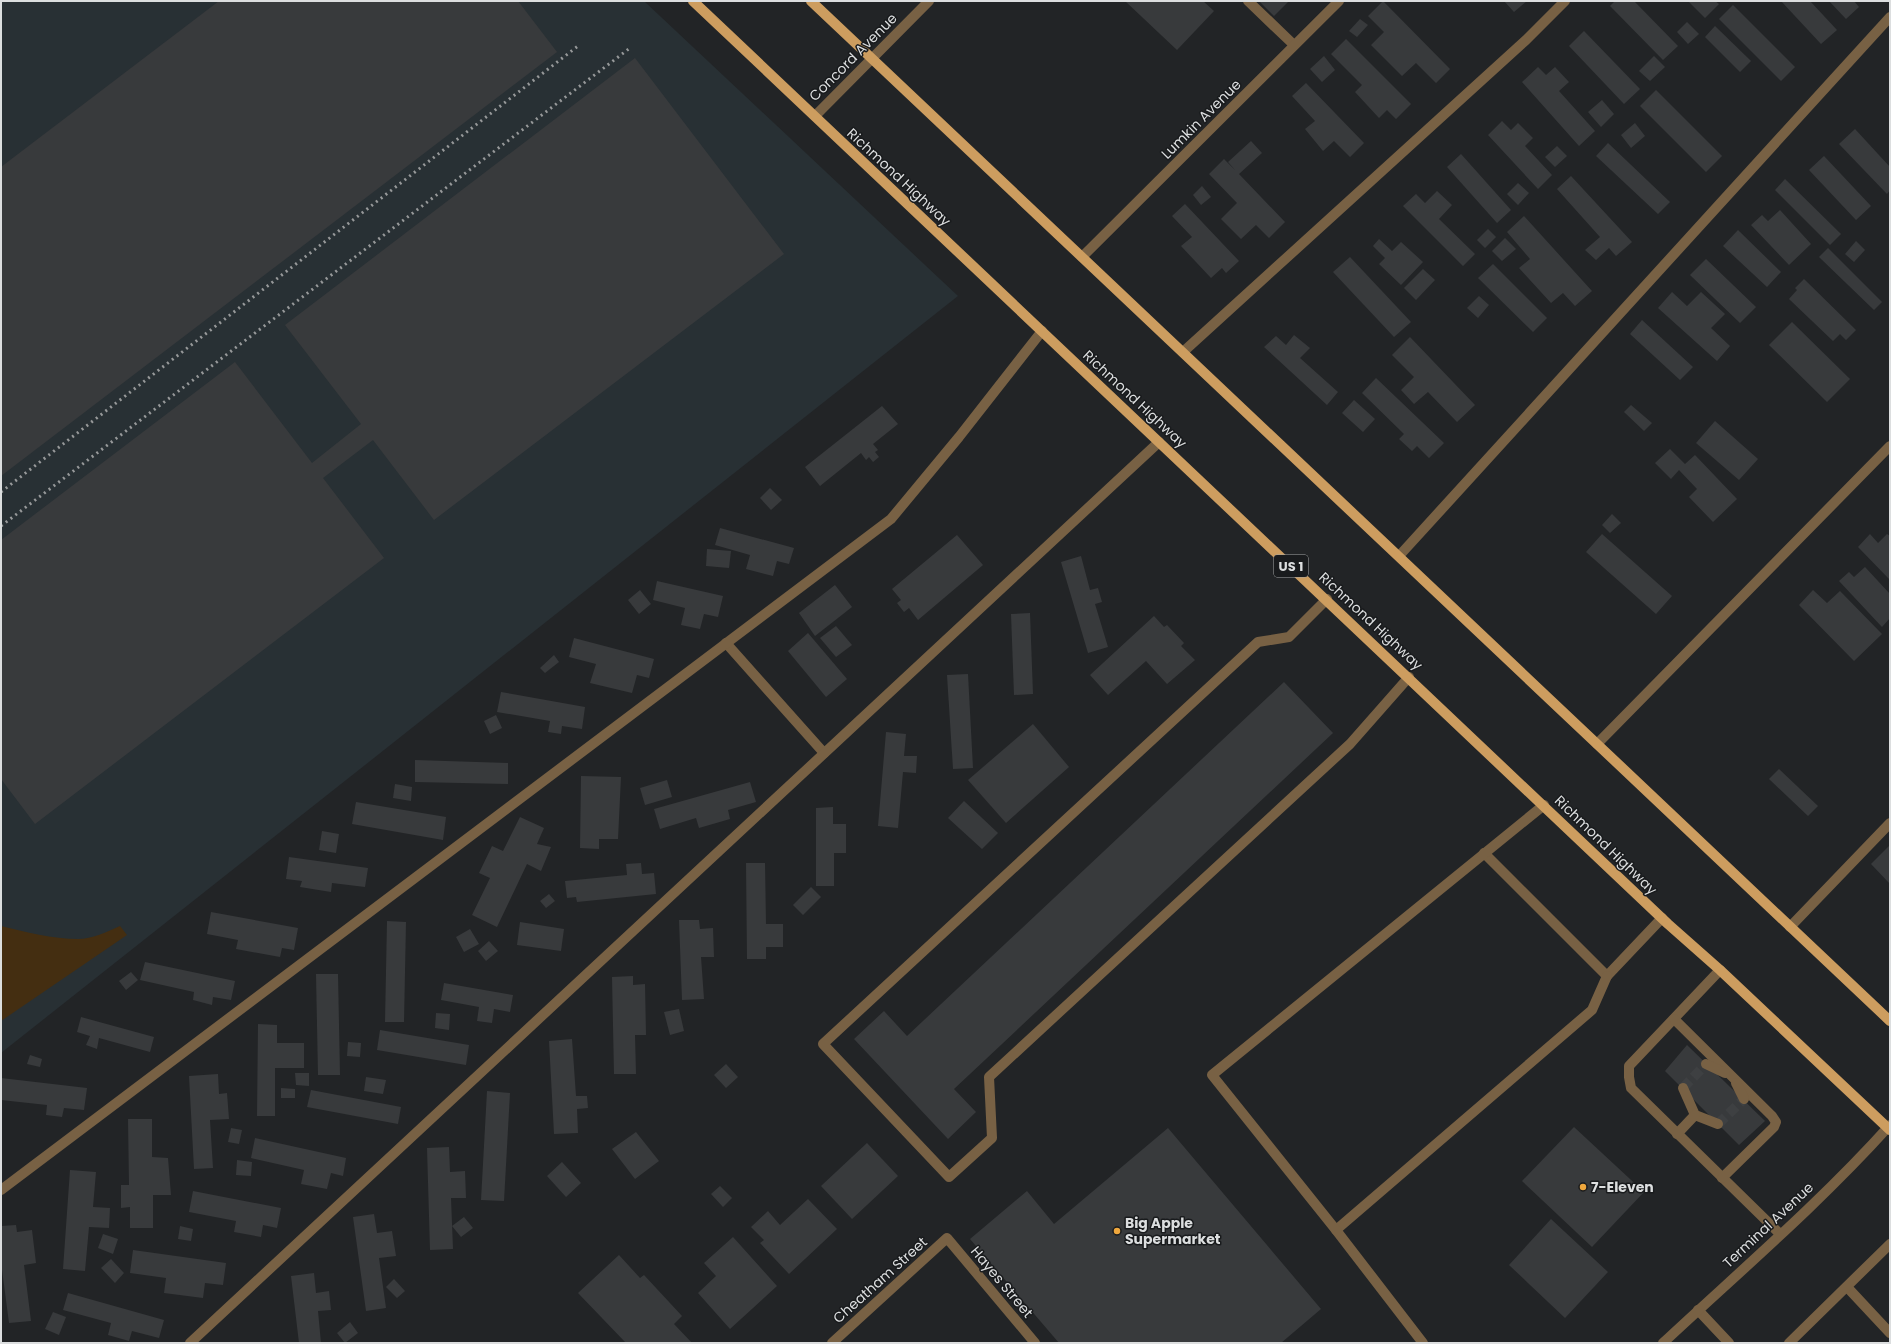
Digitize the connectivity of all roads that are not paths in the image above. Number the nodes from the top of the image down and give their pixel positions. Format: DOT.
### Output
graph roads {
  1 [pos="693,1"];
  2 [pos="811,1"];
  3 [pos="929,1"];
  4 [pos="1248,1"];
  5 [pos="1339,1"];
  6 [pos="1565,1"];
  7 [pos="1890,17"];
  8 [pos="1294,45"];
  9 [pos="872,59"];
  10 [pos="815,116"];
  11 [pos="1082,257"];
  12 [pos="1042,331"];
  13 [pos="1183,352"];
  14 [pos="1159,442"];
  15 [pos="1890,446"];
  16 [pos="1399,556"];
  17 [pos="1327,600"];
  18 [pos="726,643"];
  19 [pos="1409,677"];
  20 [pos="1597,744"];
  21 [pos="824,754"];
  22 [pos="1544,805"];
  23 [pos="1890,823"];
  24 [pos="1484,853"];
  25 [pos="1662,918"];
  26 [pos="1790,927"];
  27 [pos="1720,970"];
  28 [pos="1607,976"];
  29 [pos="1674,1019"];
  30 [pos="1890,1020"];
  31 [pos="1706,1064"];
  32 [pos="1732,1076"];
  33 [pos="1682,1088"];
  34 [pos="1744,1099"];
  35 [pos="1695,1114"];
  36 [pos="1718,1124"];
  37 [pos="1889,1127"];
  38 [pos="1677,1134"];
  39 [pos="1722,1178"];
  40 [pos="1,1190"];
  41 [pos="1336,1230"];
  42 [pos="1780,1234"];
  43 [pos="947,1238"];
  44 [pos="1890,1244"];
  45 [pos="1847,1287"];
  46 [pos="1698,1310"];
  47 [pos="1890,1333"];
  48 [pos="190,1343"];
  49 [pos="832,1343"];
  50 [pos="1035,1343"];
  51 [pos="1423,1343"];
  52 [pos="1663,1343"];
  53 [pos="1729,1343"];
  54 [pos="1789,1343"];
  1 -- 10 [label="main road, Richmond Highway / US 1"];
  2 -- 9 [label="main road"];
  3 -- 9 [label="street, Concord Avenue"];
  4 -- 8 [label="street"];
  5 -- 8 [label="street, Lumkin Avenue"];
  6 -- 13 [label="street"];
  7 -- 16 [label="street"];
  8 -- 11 [label="street, Lumkin Avenue"];
  9 -- 10 [label="street, Concord Avenue"];
  9 -- 11 [label="main road"];
  10 -- 12 [label="main road, Richmond Highway / US 1"];
  11 -- 13 [label="main road"];
  12 -- 14 [label="main road, Richmond Highway / US 1"];
  12 -- 18 [label="street"];
  13 -- 16 [label="main road"];
  14 -- 17 [label="main road, Richmond Highway / US 1"];
  14 -- 21 [label="street"];
  15 -- 20 [label="street"];
  16 -- 20 [label="main road"];
  17 -- 19 [label="main road, Richmond Highway / US 1"];
  17 -- 19 [label="street"];
  18 -- 21 [label="street"];
  18 -- 40 [label="street"];
  19 -- 22 [label="main road, Richmond Highway / US 1"];
  20 -- 26 [label="main road"];
  21 -- 48 [label="street"];
  22 -- 24 [label="street"];
  22 -- 25 [label="main road, Richmond Highway / US 1"];
  23 -- 26 [label="street"];
  24 -- 28 [label="street"];
  24 -- 41 [label="street"];
  25 -- 27 [label="main road, Richmond Highway / US 1"];
  25 -- 28 [label="street"];
  26 -- 30 [label="main road"];
  27 -- 29 [label="street"];
  27 -- 37 [label="main road, Richmond Highway / US 1"];
  28 -- 41 [label="street"];
  29 -- 32 [label="street"];
  29 -- 38 [label="street"];
  31 -- 32 [label="street"];
  32 -- 34 [label="street"];
  32 -- 39 [label="street"];
  33 -- 35 [label="street"];
  35 -- 36 [label="street"];
  35 -- 38 [label="street"];
  37 -- 42 [label="street, Terminal Avenue"];
  38 -- 39 [label="street"];
  39 -- 42 [label="street"];
  41 -- 51 [label="street"];
  42 -- 46 [label="street, Terminal Avenue"];
  43 -- 49 [label="street, Cheatham Street"];
  43 -- 50 [label="street, Hayes Street"];
  44 -- 45 [label="street"];
  45 -- 47 [label="street"];
  45 -- 54 [label="street"];
  46 -- 52 [label="street, Terminal Avenue"];
  46 -- 53 [label="street"];
}
